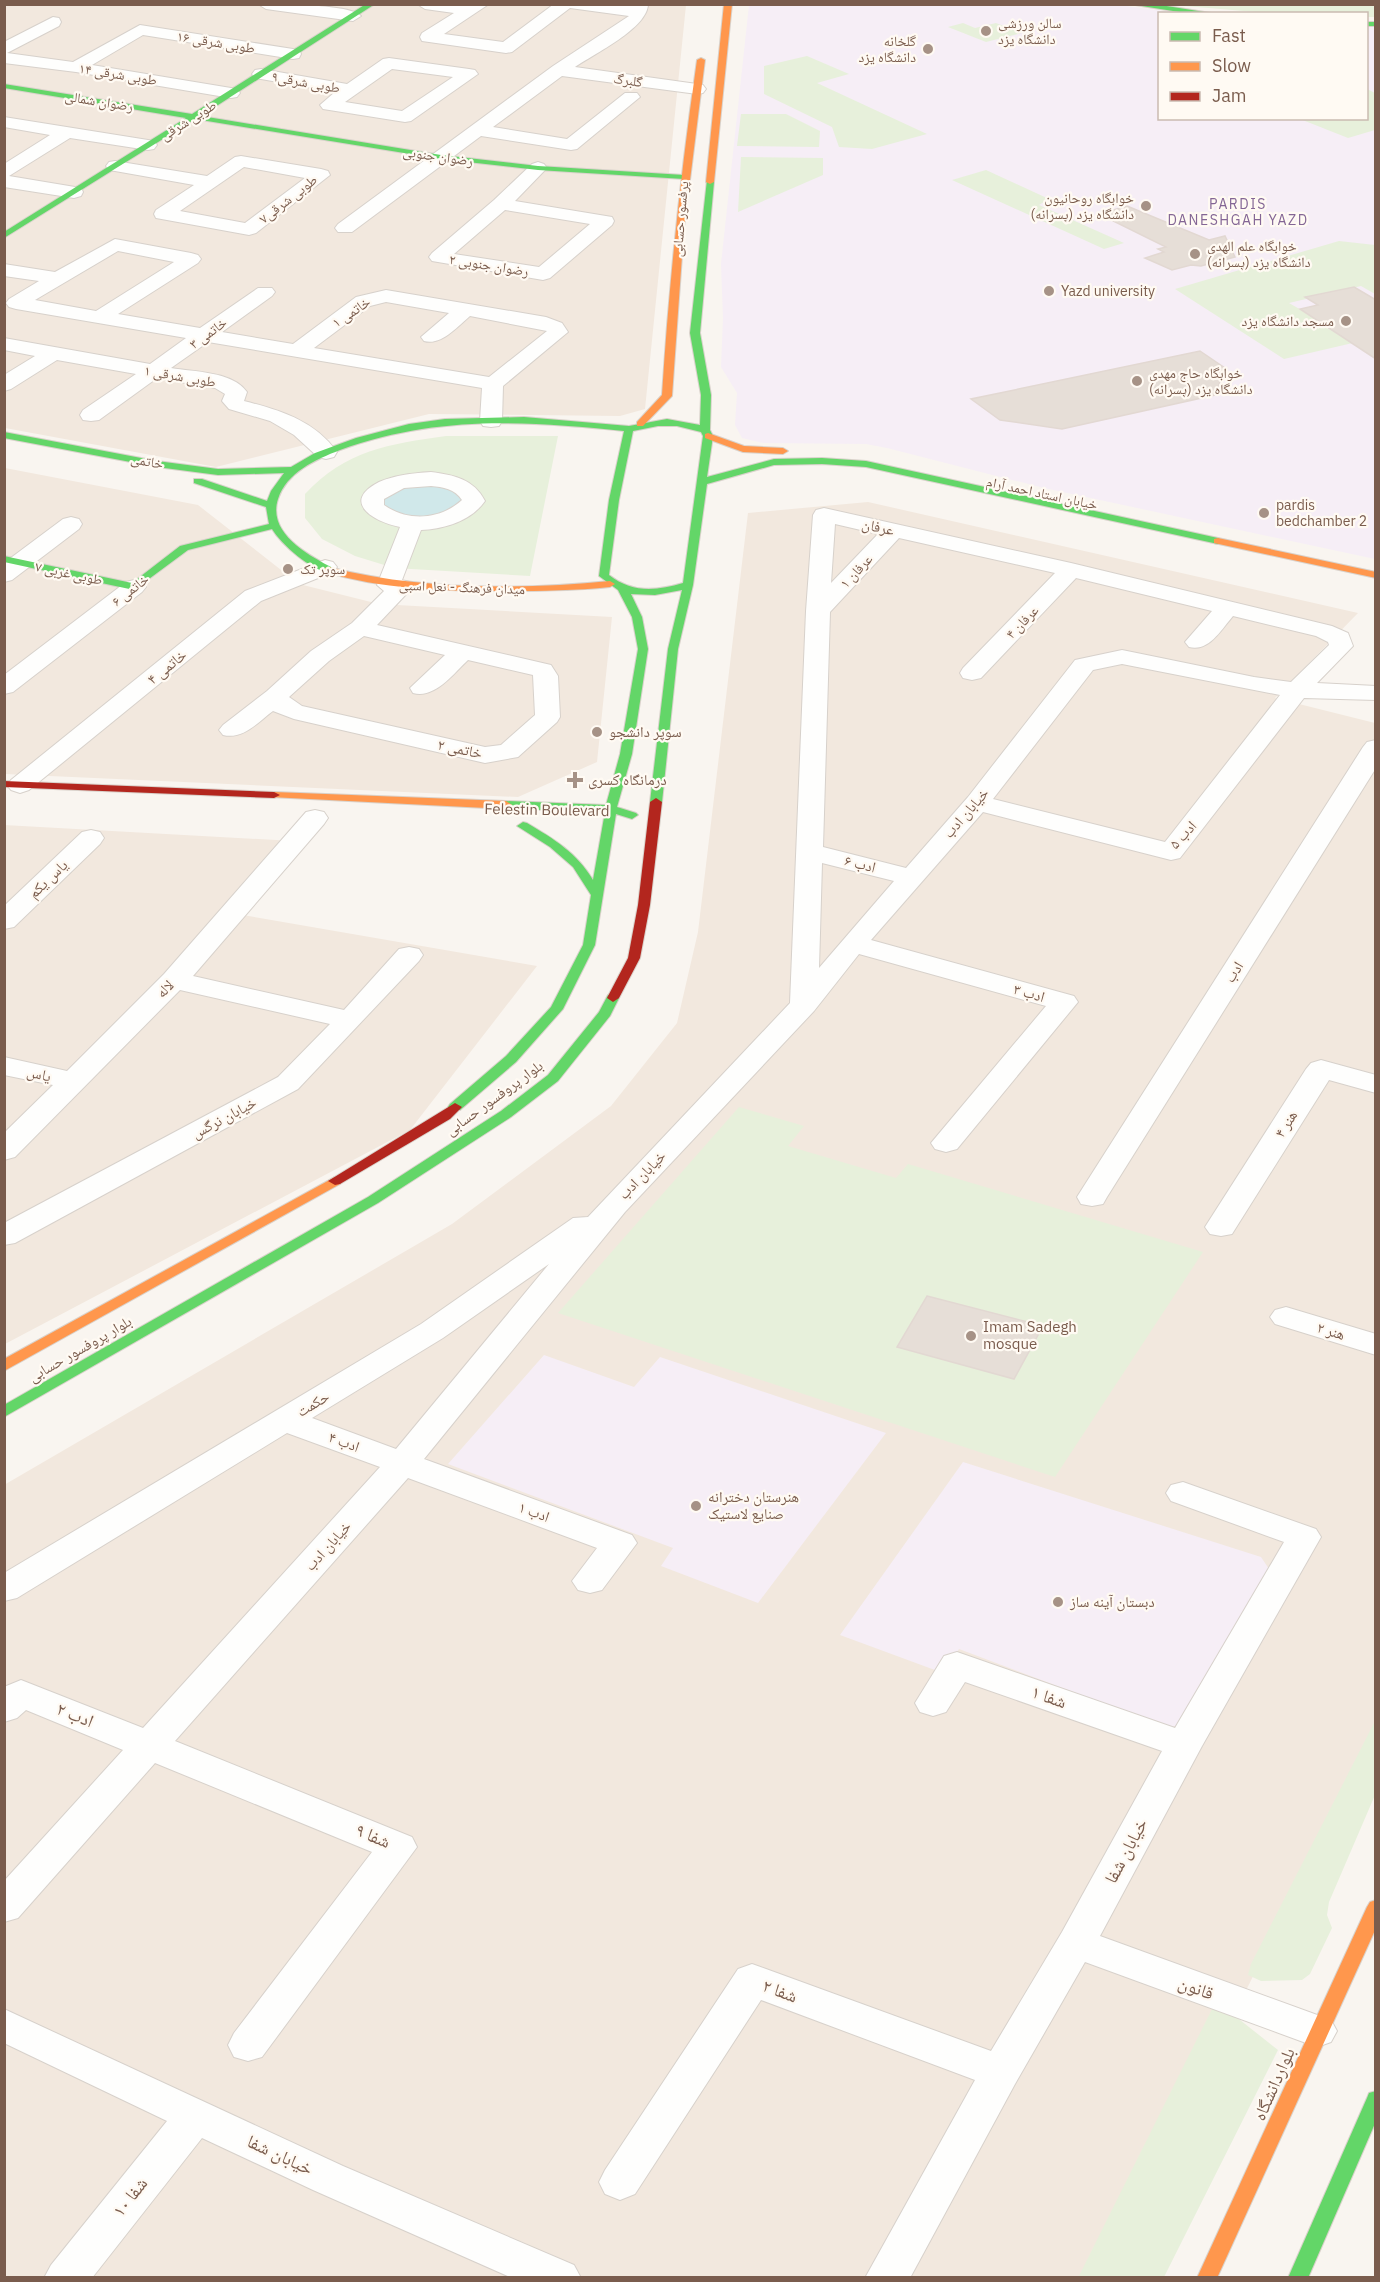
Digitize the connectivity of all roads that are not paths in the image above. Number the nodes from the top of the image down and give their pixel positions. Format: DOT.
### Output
graph roads {
  1 [pos="372,4"];
  2 [pos="424,4"];
  3 [pos="565,4"];
  4 [pos="575,4"];
  5 [pos="728,4"];
  6 [pos="1132,4"];
  7 [pos="275,5"];
  8 [pos="476,8"];
  9 [pos="640,8"];
  10 [pos="1198,12"];
  11 [pos="353,16"];
  12 [pos="53,22"];
  13 [pos="216,42"];
  14 [pos="702,47"];
  15 [pos="4,50"];
  16 [pos="196,54"];
  17 [pos="293,54"];
  18 [pos="4,58"];
  19 [pos="76,67"];
  20 [pos="177,67"];
  21 [pos="559,70"];
  22 [pos="261,74"];
  23 [pos="157,80"];
  24 [pos="4,86"];
  25 [pos="697,89"];
  26 [pos="351,90"];
  27 [pos="231,93"];
  28 [pos="631,97"];
  29 [pos="194,117"];
  30 [pos="4,122"];
  31 [pos="478,130"];
  32 [pos="67,132"];
  33 [pos="148,145"];
  34 [pos="441,157"];
  35 [pos="115,166"];
  36 [pos="538,168"];
  37 [pos="4,172"];
  38 [pos="684,177"];
  39 [pos="4,181"];
  40 [pos="210,182"];
  41 [pos="74,192"];
  42 [pos="501,204"];
  43 [pos="345,228"];
  44 [pos="4,236"];
  45 [pos="4,270"];
  46 [pos="57,278"];
  47 [pos="265,292"];
  48 [pos="466,309"];
  49 [pos="102,316"];
  50 [pos="204,336"];
  51 [pos="431,337"];
  52 [pos="4,344"];
  53 [pos="297,351"];
  54 [pos="53,352"];
  55 [pos="396,368"];
  56 [pos="155,371"];
  57 [pos="494,384"];
  58 [pos="4,385"];
  59 [pos="373,386"];
  60 [pos="91,415"];
  61 [pos="491,421"];
  62 [pos="634,427"];
  63 [pos="706,433"];
  64 [pos="4,435"];
  65 [pos="4,448"];
  66 [pos="743,449"];
  67 [pos="326,452"];
  68 [pos="753,467"];
  69 [pos="290,470"];
  70 [pos="702,482"];
  71 [pos="270,505"];
  72 [pos="413,522"];
  73 [pos="70,524"];
  74 [pos="273,526"];
  75 [pos="894,530"];
  76 [pos="10,566"];
  77 [pos="1376,566"];
  78 [pos="325,567"];
  79 [pos="1071,570"];
  80 [pos="1376,575"];
  81 [pos="688,585"];
  82 [pos="395,586"];
  83 [pos="134,587"];
  84 [pos="617,587"];
  85 [pos="1227,609"];
  86 [pos="818,611"];
  87 [pos="360,628"];
  88 [pos="1197,642"];
  89 [pos="464,651"];
  90 [pos="972,673"];
  91 [pos="4,687"];
  92 [pos="422,688"];
  93 [pos="1297,690"];
  94 [pos="1376,693"];
  95 [pos="276,696"];
  96 [pos="232,730"];
  97 [pos="1376,747"];
  98 [pos="626,754"];
  99 [pos="603,776"];
  100 [pos="12,784"];
  101 [pos="570,792"];
  102 [pos="977,803"];
  103 [pos="515,806"];
  104 [pos="611,809"];
  105 [pos="311,818"];
  106 [pos="654,821"];
  107 [pos="554,828"];
  108 [pos="602,830"];
  109 [pos="91,838"];
  110 [pos="810,852"];
  111 [pos="910,877"];
  112 [pos="598,897"];
  113 [pos="4,921"];
  114 [pos="853,944"];
  115 [pos="410,955"];
  116 [pos="174,980"];
  117 [pos="804,1005"];
  118 [pos="350,1020"];
  119 [pos="4,1066"];
  120 [pos="73,1081"];
  121 [pos="1376,1084"];
  122 [pos="946,1143"];
  123 [pos="4,1151"];
  124 [pos="1092,1197"];
  125 [pos="614,1205"];
  126 [pos="1221,1227"];
  127 [pos="4,1236"];
  128 [pos="1286,1317"];
  129 [pos="1376,1345"];
  130 [pos="4,1366"];
  131 [pos="4,1412"];
  132 [pos="286,1421"];
  133 [pos="402,1464"];
  134 [pos="1183,1493"];
  135 [pos="590,1581"];
  136 [pos="4,1589"];
  137 [pos="933,1703"];
  138 [pos="4,1709"];
  139 [pos="151,1744"];
  140 [pos="1184,1745"];
  141 [pos="4,1907"];
  142 [pos="1376,1907"];
  143 [pos="1076,1944"];
  144 [pos="4,2025"];
  145 [pos="1317,2031"];
  146 [pos="248,2045"];
  147 [pos="1000,2072"];
  148 [pos="1376,2097"];
  149 [pos="195,2116"];
  150 [pos="620,2182"];
  151 [pos="66,2277"];
  152 [pos="560,2277"];
  153 [pos="887,2277"];
  154 [pos="1207,2277"];
  155 [pos="1298,2277"];
  1 -- 11 [label="main road, طوبی شرقی"];
  2 -- 8 [label="street"];
  3 -- 8 [label="street"];
  4 -- 9 [label="street"];
  5 -- 63 [label="main road, پرفسور حسابی"];
  6 -- 10 [label="main road"];
  7 -- 11 [label="street"];
  9 -- 21 [label="street"];
  11 -- 17 [label="main road, طوبی شرقی"];
  12 -- 15 [label="street"];
  13 -- 16 [label="street"];
  13 -- 17 [label="street, طوبی شرقی ۱۶"];
  13 -- 19 [label="street, طوبی شرقی ۱۶"];
  14 -- 25 [label="main road, پرفسور حسابی"];
  17 -- 22 [label="main road, طوبی شرقی"];
  18 -- 19 [label="street, طوبی شرقی ۱۴"];
  19 -- 23 [label="street, طوبی شرقی ۱۴"];
  20 -- 23 [label="street"];
  21 -- 25 [label="street, گلبرگ"];
  21 -- 31 [label="street"];
  22 -- 26 [label="street, طوبی شرقی۹"];
  22 -- 27 [label="main road, طوبی شرقی"];
  23 -- 27 [label="street, طوبی شرقی ۱۴"];
  24 -- 29 [label="main road, رضوان شمالی"];
  25 -- 38 [label="main road, پرفسور حسابی"];
  26 -- 26 [label="street, طوبی شرقی۹"];
  27 -- 29 [label="main road, طوبی شرقی"];
  28 -- 31 [label="street"];
  29 -- 33 [label="main road, طوبی شرقی"];
  29 -- 34 [label="main road, رضوان جنوبی"];
  30 -- 32 [label="street"];
  31 -- 34 [label="street"];
  32 -- 33 [label="street"];
  32 -- 37 [label="street"];
  33 -- 35 [label="main road, طوبی شرقی"];
  34 -- 36 [label="main road, رضوان جنوبی"];
  34 -- 43 [label="street"];
  35 -- 40 [label="street"];
  35 -- 41 [label="main road, طوبی شرقی"];
  36 -- 38 [label="main road, رضوان جنوبی"];
  36 -- 42 [label="street, رضوان جنوبی ۲"];
  38 -- 62 [label="main road, پرفسور حسابی"];
  39 -- 41 [label="street"];
  40 -- 40 [label="street, طوبی شرقی۷"];
  41 -- 44 [label="main road, طوبی شرقی"];
  42 -- 42 [label="street, رضوان جنوبی ۲"];
  45 -- 46 [label="street"];
  46 -- 49 [label="street"];
  46 -- 49 [label="street"];
  47 -- 50 [label="street, خاتمی ۳"];
  48 -- 51 [label="street"];
  48 -- 53 [label="street, خاتمی ۱"];
  48 -- 57 [label="street, خاتمی ۱"];
  49 -- 50 [label="street"];
  50 -- 53 [label="street"];
  50 -- 56 [label="street, خاتمی ۳"];
  52 -- 54 [label="street, طوبی شرقی ۱"];
  53 -- 55 [label="street"];
  54 -- 56 [label="street, طوبی شرقی ۱"];
  54 -- 58 [label="street"];
  55 -- 57 [label="street"];
  55 -- 59 [label="street"];
  56 -- 60 [label="street, خاتمی ۳"];
  56 -- 67 [label="street, طوبی شرقی ۱"];
  57 -- 61 [label="street"];
  61 -- 62 [label="main road"];
  61 -- 67 [label="main road"];
  62 -- 63 [label="main road, خیابان استاد احمد آرام"];
  62 -- 84 [label="main road, بلوار پروفسور حسابی"];
  63 -- 66 [label="main road, خیابان استاد احمد آرام"];
  63 -- 70 [label="main road, پرفسور حسابی"];
  64 -- 69 [label="main road, خاتمی"];
  65 -- 71 [label="main road, خاتمی"];
  66 -- 68 [label="main road"];
  66 -- 77 [label="main road, خیابان استاد احمد آرام"];
  67 -- 69 [label="main road"];
  68 -- 70 [label="main road, خیابان استاد احمد آرام"];
  68 -- 80 [label="main road, خیابان استاد احمد آرام"];
  69 -- 71 [label="main road"];
  70 -- 81 [label="main road, بلوار پروفسور حسابی"];
  71 -- 74 [label="main road"];
  72 -- 82 [label="street"];
  73 -- 76 [label="street"];
  74 -- 78 [label="main road, میدان فرهنگ - نعل اسبی"];
  74 -- 83 [label="main road, خاتمی ۶"];
  75 -- 79 [label="street, عرفان"];
  75 -- 86 [label="street, عرفان ۱"];
  75 -- 86 [label="street, عرفان"];
  76 -- 83 [label="main road, طوبی غربی ۷"];
  78 -- 82 [label="main road, میدان فرهنگ - نعل اسبی"];
  78 -- 100 [label="street, خاتمی ۴"];
  79 -- 85 [label="street, عرفان"];
  79 -- 90 [label="street, عرفان ۴"];
  81 -- 84 [label="main road, میدان فرهنگ - نعل اسبی"];
  81 -- 106 [label="main road, بلوار پروفسور حسابی"];
  82 -- 84 [label="main road, میدان فرهنگ - نعل اسبی"];
  82 -- 87 [label="street"];
  83 -- 91 [label="street, خاتمی ۶"];
  84 -- 98 [label="main road, بلوار پروفسور حسابی"];
  85 -- 88 [label="street"];
  85 -- 93 [label="street, عرفان"];
  86 -- 110 [label="street, عرفان"];
  87 -- 89 [label="street, خاتمی ۲"];
  87 -- 95 [label="street"];
  89 -- 92 [label="street"];
  89 -- 95 [label="street, خاتمی ۲"];
  93 -- 94 [label="street, خیابان ادب"];
  93 -- 102 [label="street, خیابان ادب"];
  93 -- 102 [label="street, ادب ۵"];
  95 -- 96 [label="street"];
  97 -- 124 [label="street, ادب"];
  98 -- 99 [label="main road"];
  98 -- 104 [label="main road, بلوار پروفسور حسابی"];
  100 -- 103 [label="main road, Felestin Boulevard"];
  101 -- 103 [label="main road"];
  102 -- 111 [label="street, خیابان ادب"];
  103 -- 104 [label="main road, Felestin Boulevard"];
  104 -- 106 [label="main road, Felestin Boulevard"];
  104 -- 108 [label="main road, بلوار پروفسور حسابی"];
  105 -- 116 [label="street, لاله"];
  106 -- 108 [label="main road, Felestin Boulevard"];
  106 -- 131 [label="main road, بلوار پروفسور حسابی"];
  107 -- 112 [label="main road, Felestin Boulevard"];
  108 -- 112 [label="main road, بلوار پروفسور حسابی"];
  109 -- 113 [label="street, یاس یکم"];
  110 -- 111 [label="street, ادب ۶"];
  110 -- 117 [label="street, عرفان"];
  111 -- 114 [label="street, خیابان ادب"];
  112 -- 130 [label="main road, بلوار پروفسور حسابی"];
  114 -- 117 [label="street, خیابان ادب"];
  114 -- 122 [label="street, ادب ۳"];
  115 -- 118 [label="street, خیابان نرگس"];
  116 -- 118 [label="street"];
  116 -- 120 [label="street, لاله"];
  117 -- 125 [label="street, خیابان ادب"];
  118 -- 127 [label="street, خیابان نرگس"];
  119 -- 120 [label="street, یاس"];
  120 -- 123 [label="street, لاله"];
  121 -- 126 [label="street, هنر ۴"];
  125 -- 132 [label="street, حکمت"];
  125 -- 133 [label="street, خیابان ادب"];
  128 -- 129 [label="street, هنر ۲"];
  132 -- 133 [label="street, ادب ۴"];
  132 -- 136 [label="street, حکمت"];
  133 -- 135 [label="street, ادب ۱"];
  133 -- 139 [label="street, خیابان ادب"];
  134 -- 140 [label="street, خیابان شفا"];
  137 -- 140 [label="street, شفا ۱"];
  138 -- 139 [label="street, ادب ۲"];
  139 -- 141 [label="street, خیابان ادب"];
  139 -- 146 [label="street, شفا ۹"];
  140 -- 143 [label="street, خیابان شفا"];
  142 -- 145 [label="main road, بلواردانشگاه"];
  143 -- 145 [label="street, قانون"];
  143 -- 147 [label="street, خیابان شفا"];
  144 -- 149 [label="street, خیابان شفا"];
  145 -- 154 [label="main road, بلواردانشگاه"];
  147 -- 150 [label="street, شفا ۲"];
  147 -- 153 [label="street, خیابان شفا"];
  148 -- 155 [label="main road"];
  149 -- 151 [label="street, شفا ۱۰"];
  149 -- 152 [label="street, خیابان شفا"];
}
